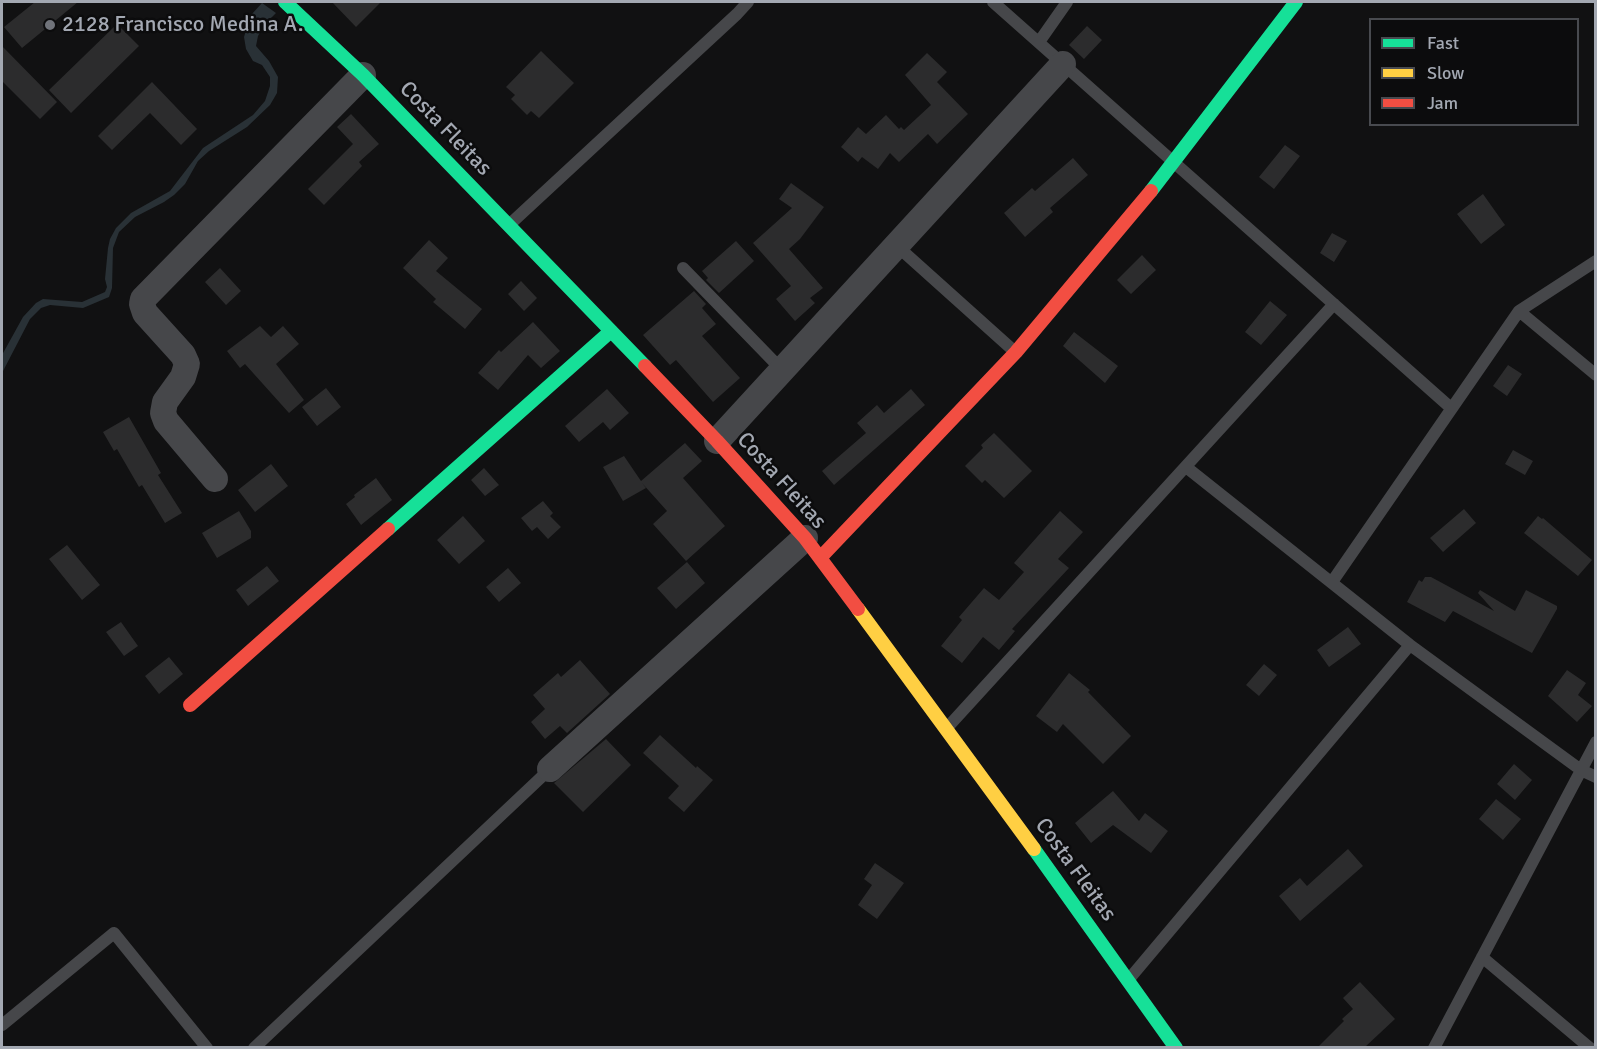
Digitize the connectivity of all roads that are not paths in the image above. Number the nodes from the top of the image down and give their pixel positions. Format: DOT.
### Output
graph roads {
  1 [pos="748,2"];
  2 [pos="993,2"];
  3 [pos="1067,2"];
  4 [pos="1296,2"];
  5 [pos="293,4"];
  6 [pos="1039,42"];
  7 [pos="1063,64"];
  8 [pos="363,75"];
  9 [pos="1174,163"];
  10 [pos="508,226"];
  11 [pos="897,246"];
  12 [pos="1596,261"];
  13 [pos="683,268"];
  14 [pos="1334,304"];
  15 [pos="1519,311"];
  16 [pos="611,331"];
  17 [pos="1016,352"];
  18 [pos="782,370"];
  19 [pos="1596,375"];
  20 [pos="1451,408"];
  21 [pos="717,441"];
  22 [pos="1186,467"];
  23 [pos="215,479"];
  24 [pos="813,548"];
  25 [pos="1332,582"];
  26 [pos="1410,645"];
  27 [pos="190,705"];
  28 [pos="946,730"];
  29 [pos="1596,742"];
  30 [pos="550,769"];
  31 [pos="1581,770"];
  32 [pos="1596,777"];
  33 [pos="1482,957"];
  34 [pos="1130,979"];
  35 [pos="2,1024"];
  36 [pos="207,1047"];
  37 [pos="254,1047"];
  38 [pos="1176,1047"];
  39 [pos="1434,1047"];
  40 [pos="1590,1047"];
  1 -- 10 [label="lane"];
  2 -- 6 [label="lane"];
  3 -- 6 [label="lane"];
  4 -- 9 [label="main road"];
  5 -- 8 [label="main road, Costa Fleitas"];
  6 -- 7 [label="lane"];
  7 -- 9 [label="lane"];
  7 -- 11 [label="street"];
  8 -- 10 [label="main road, Costa Fleitas"];
  8 -- 23 [label="street"];
  9 -- 14 [label="lane"];
  9 -- 17 [label="main road"];
  10 -- 16 [label="main road, Costa Fleitas"];
  11 -- 17 [label="lane"];
  11 -- 18 [label="street"];
  12 -- 15 [label="lane"];
  13 -- 18 [label="lane"];
  14 -- 20 [label="lane"];
  14 -- 22 [label="lane"];
  15 -- 19 [label="lane"];
  15 -- 20 [label="lane"];
  16 -- 21 [label="main road, Costa Fleitas"];
  16 -- 27 [label="main road"];
  17 -- 24 [label="main road"];
  18 -- 21 [label="street"];
  20 -- 25 [label="lane"];
  21 -- 24 [label="main road, Costa Fleitas"];
  22 -- 25 [label="lane"];
  22 -- 28 [label="lane"];
  24 -- 28 [label="main road, Costa Fleitas"];
  24 -- 30 [label="street"];
  25 -- 26 [label="lane"];
  26 -- 31 [label="lane"];
  26 -- 34 [label="lane"];
  28 -- 34 [label="main road, Costa Fleitas"];
  29 -- 31 [label="lane"];
  30 -- 37 [label="lane"];
  31 -- 32 [label="lane"];
  31 -- 33 [label="lane"];
  33 -- 39 [label="lane"];
  33 -- 40 [label="lane"];
  34 -- 38 [label="main road, Costa Fleitas"];
  35 -- 36 [label="lane"];
}
